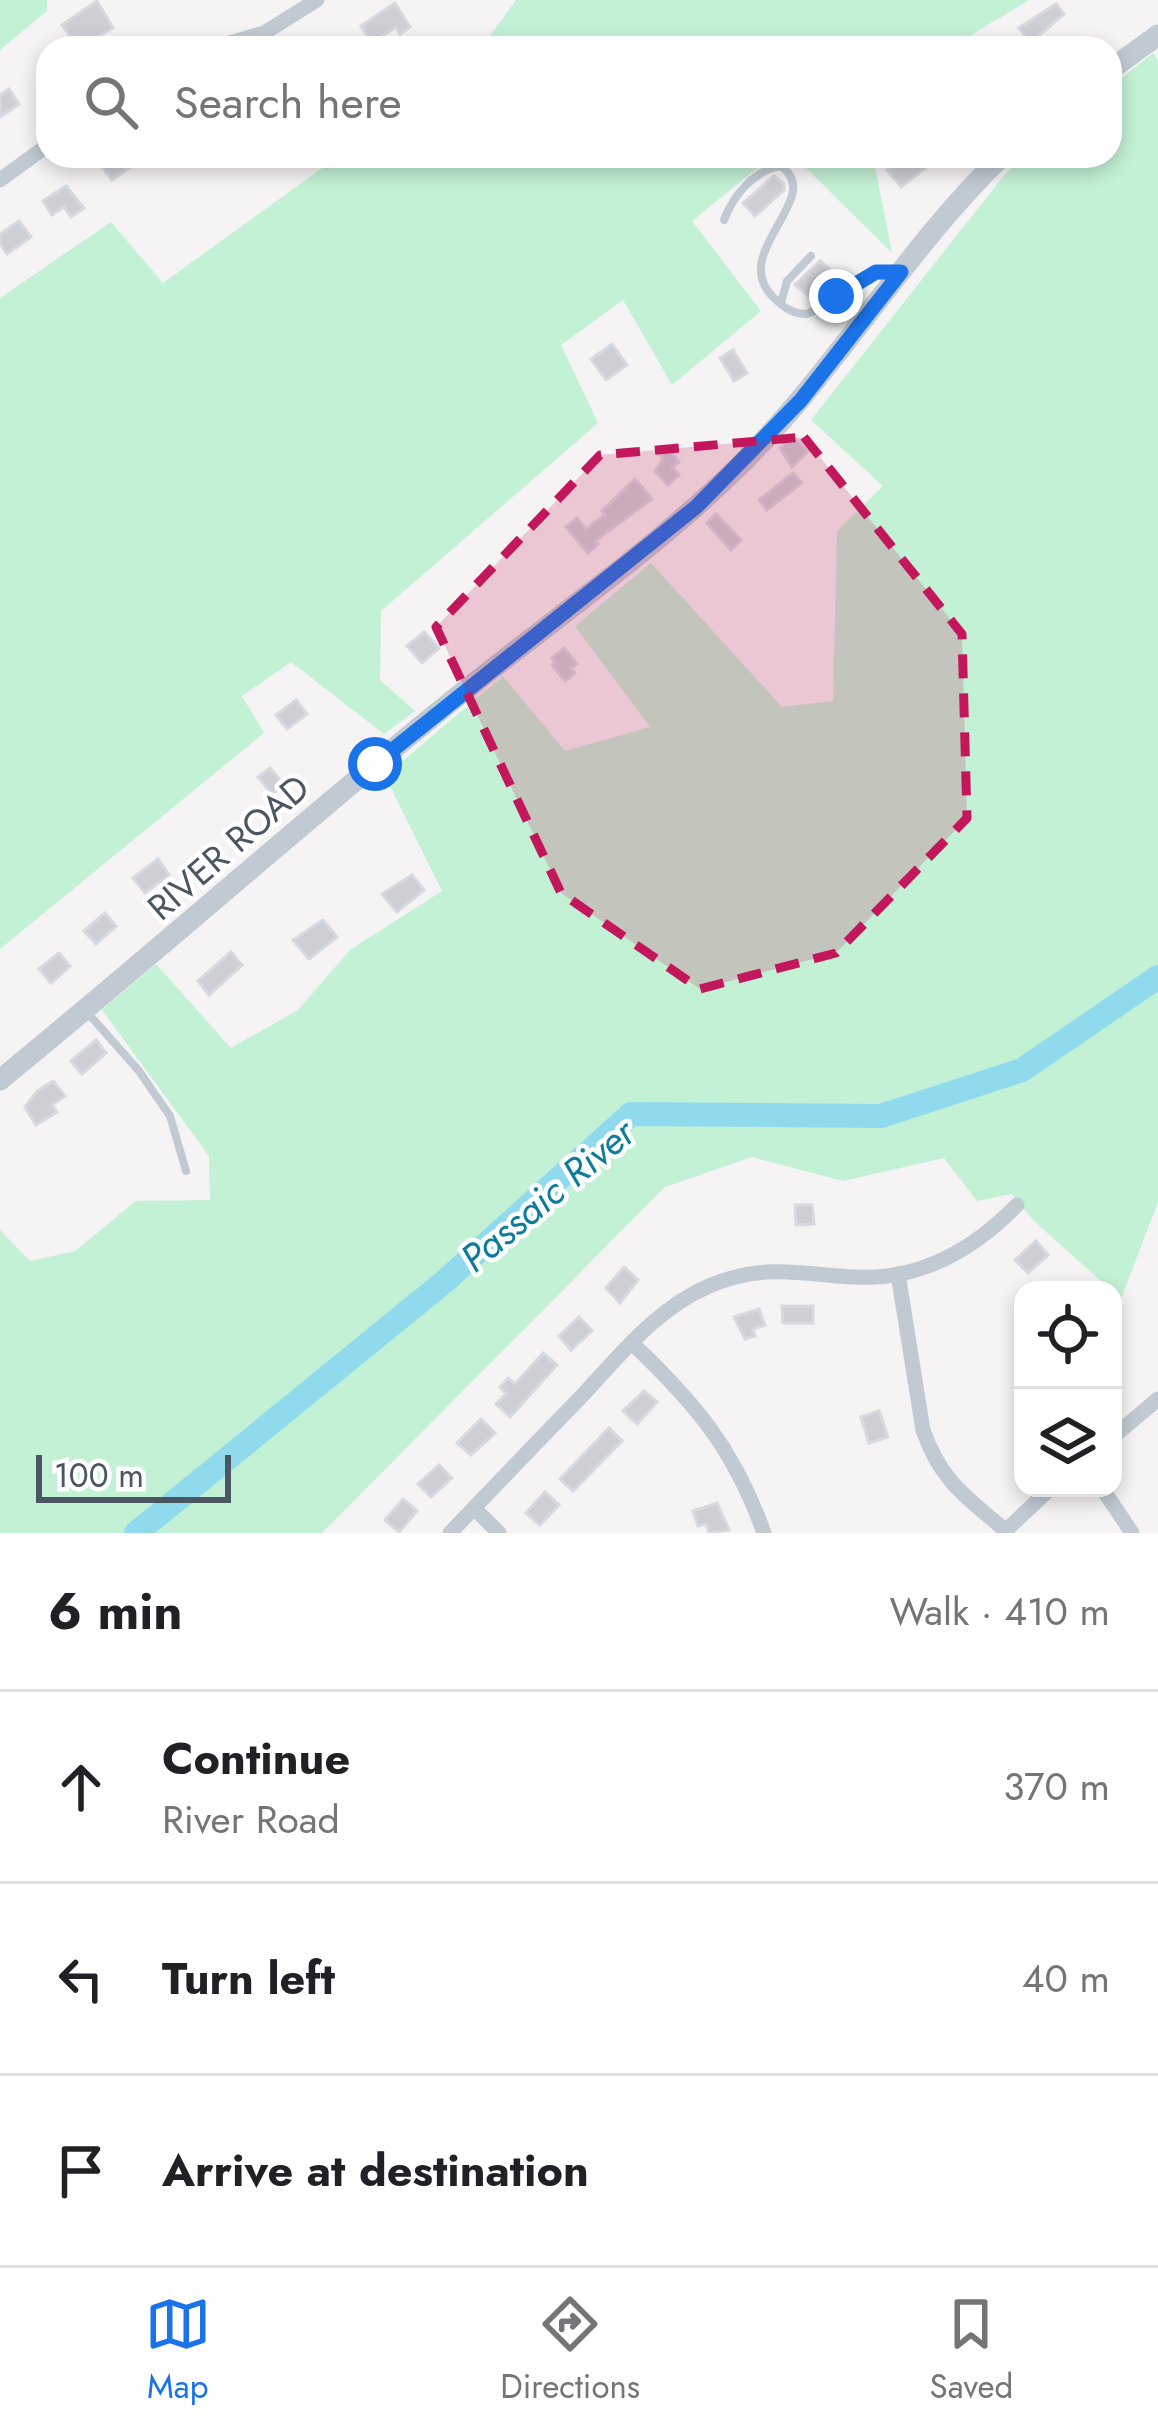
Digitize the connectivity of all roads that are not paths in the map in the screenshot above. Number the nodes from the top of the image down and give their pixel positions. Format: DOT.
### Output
graph roads {
  1 [pos="317,0"];
  2 [pos="287,8"];
  3 [pos="1158,35"];
  4 [pos="254,36"];
  5 [pos="1122,61"];
  6 [pos="36,154"];
  7 [pos="776,168"];
  8 [pos="784,168"];
  9 [pos="991,168"];
  10 [pos="0,180"];
  11 [pos="724,220"];
  12 [pos="811,256"];
  13 [pos="901,272"];
  14 [pos="781,304"];
  15 [pos="85,1010"];
  16 [pos="0,1080"];
  17 [pos="186,1171"];
  18 [pos="1017,1205"];
  19 [pos="898,1274"];
  20 [pos="632,1343"];
  21 [pos="1158,1399"];
  22 [pos="1122,1429"];
  23 [pos="1041,1497"];
  24 [pos="1108,1497"];
  25 [pos="474,1508"];
  26 [pos="1004,1532"];
  27 [pos="450,1533"];
  28 [pos="499,1533"];
  29 [pos="764,1533"];
  30 [pos="1132,1533"];
  1 -- 2 [label="street"];
  2 -- 4 [label="street"];
  3 -- 5 [label="street"];
  6 -- 10 [label="street"];
  7 -- 11 [label="lane"];
  8 -- 14 [label="lane"];
  9 -- 13 [label="street, RIVER ROAD"];
  12 -- 14 [label="lane"];
  13 -- 14 [label="lane"];
  13 -- 15 [label="street, RIVER ROAD"];
  15 -- 16 [label="street, RIVER ROAD"];
  15 -- 17 [label="lane"];
  18 -- 19 [label="street"];
  19 -- 20 [label="street"];
  19 -- 26 [label="street"];
  20 -- 25 [label="street"];
  20 -- 29 [label="street"];
  21 -- 22 [label="street"];
  23 -- 26 [label="street"];
  24 -- 30 [label="street"];
  25 -- 27 [label="street"];
  25 -- 28 [label="street"];
}
